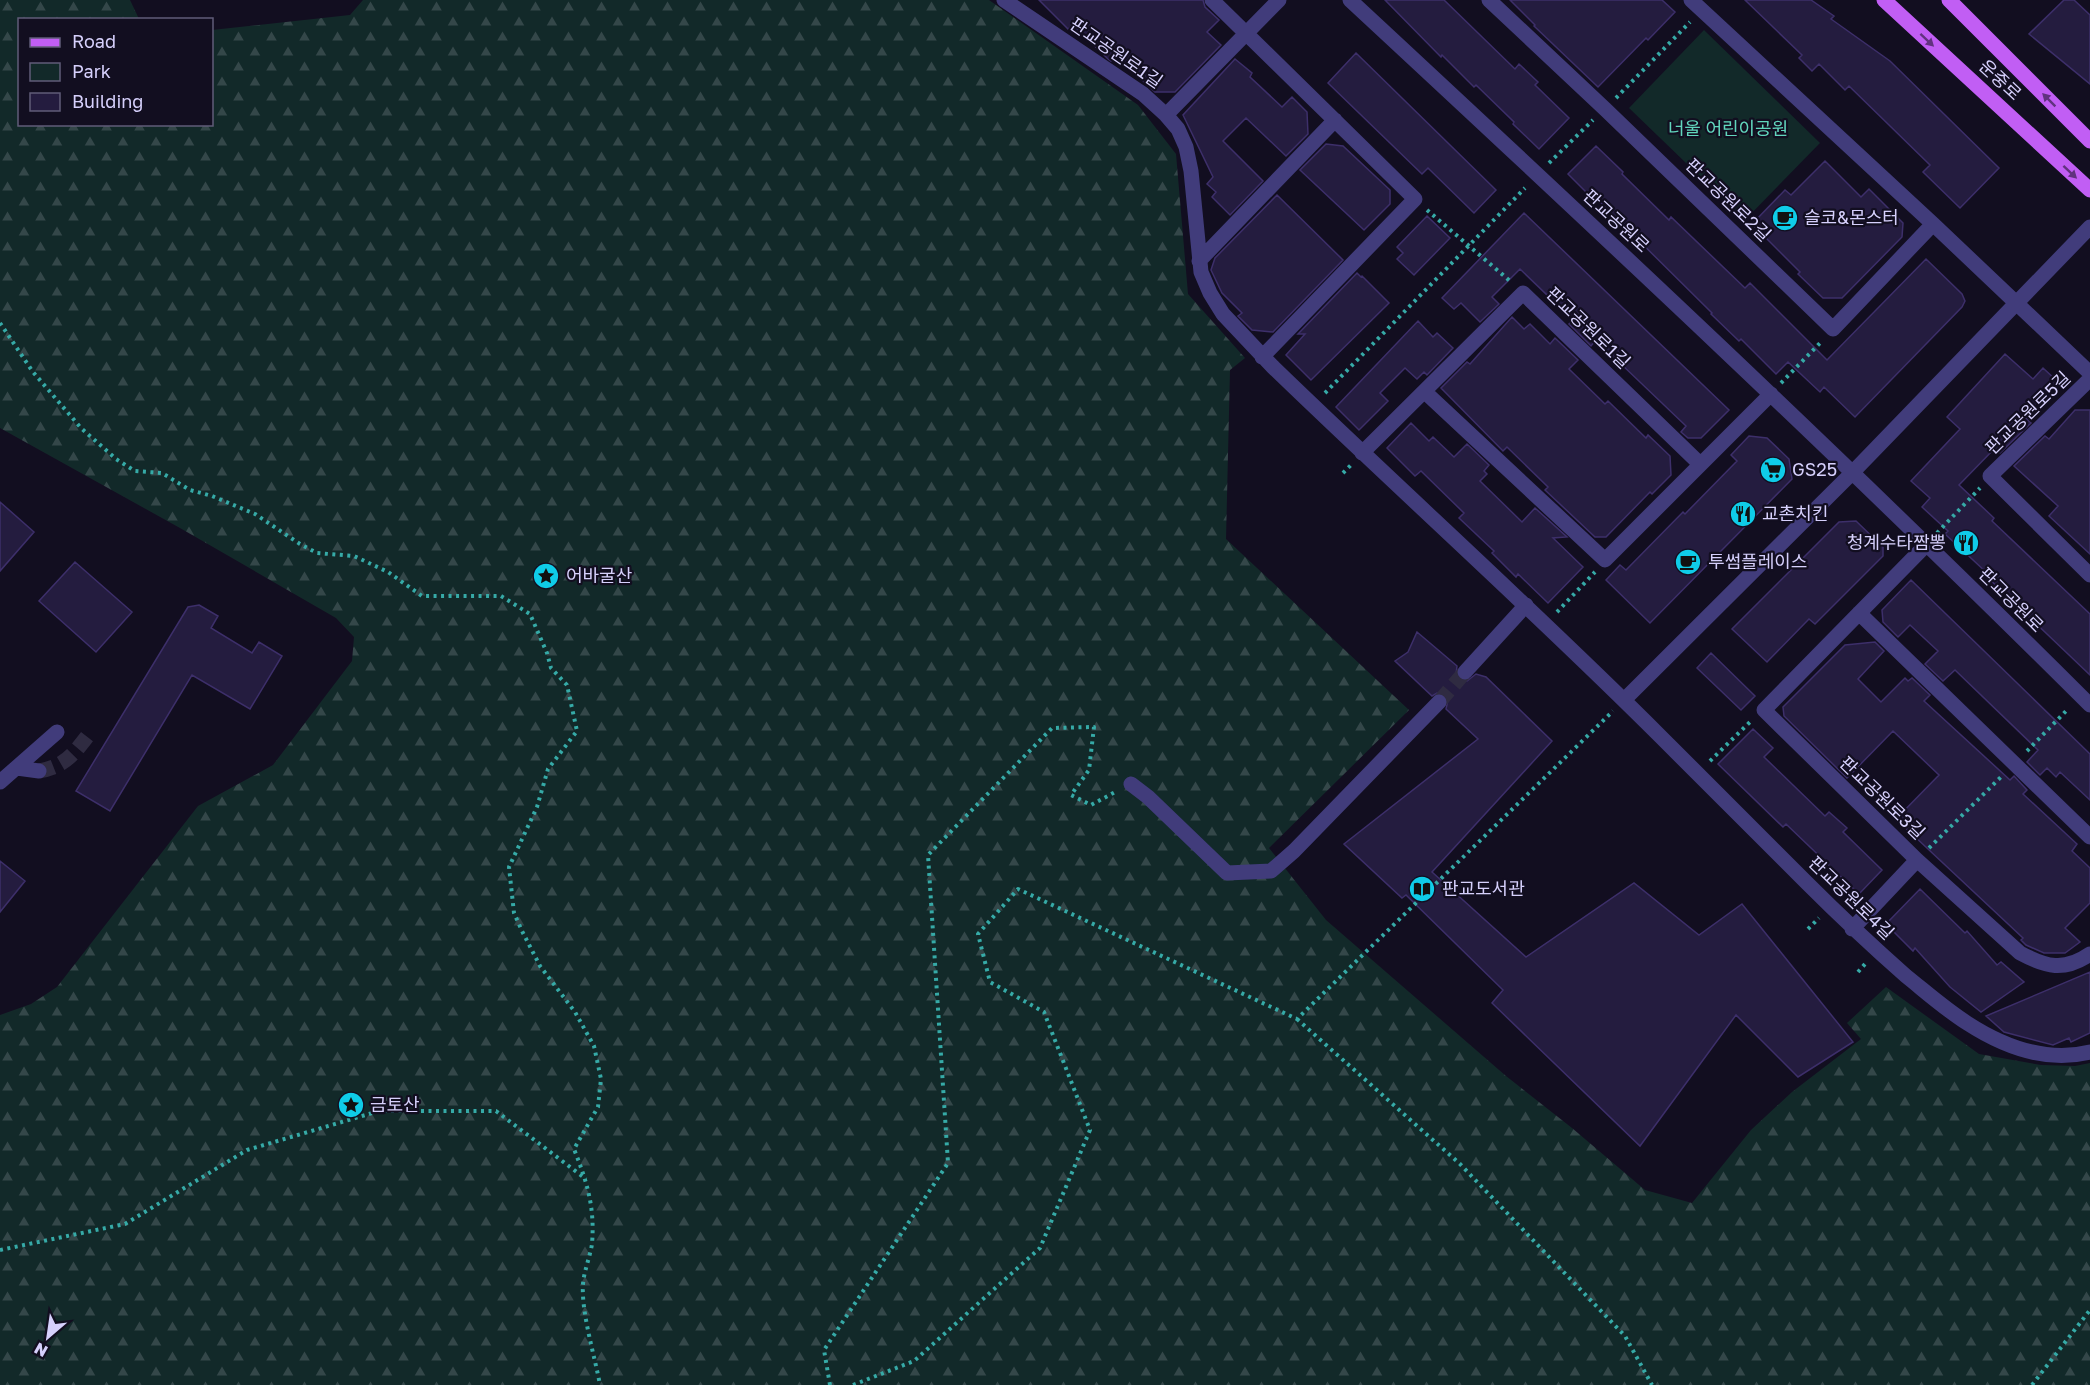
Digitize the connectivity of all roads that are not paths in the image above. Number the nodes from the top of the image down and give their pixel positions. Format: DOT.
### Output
graph roads {
  1 [pos="1004,0"];
  2 [pos="1212,0"];
  3 [pos="1279,0"];
  4 [pos="1350,0"];
  5 [pos="1488,0"];
  6 [pos="1884,0"];
  7 [pos="1949,0"];
  8 [pos="1697,5"];
  9 [pos="1247,33"];
  10 [pos="1166,115"];
  11 [pos="1335,120"];
  12 [pos="2090,141"];
  13 [pos="2090,190"];
  14 [pos="1933,224"];
  15 [pos="2090,227"];
  16 [pos="1199,261"];
  17 [pos="2016,303"];
  18 [pos="1262,357"];
  19 [pos="2090,373"];
  20 [pos="2090,379"];
  21 [pos="1425,392"];
  22 [pos="1771,394"];
  23 [pos="1362,453"];
  24 [pos="1700,464"];
  25 [pos="1852,472"];
  26 [pos="1927,544"];
  27 [pos="2090,575"];
  28 [pos="1526,605"];
  29 [pos="1859,613"];
  30 [pos="1465,672"];
  31 [pos="1624,700"];
  32 [pos="1439,702"];
  33 [pos="2090,705"];
  34 [pos="57,732"];
  35 [pos="17,768"];
  36 [pos="39,771"];
  37 [pos="0,782"];
  38 [pos="1131,784"];
  39 [pos="2090,837"];
  40 [pos="1917,860"];
  41 [pos="1852,928"];
  42 [pos="2090,954"];
  43 [pos="2090,1052"];
  1 -- 10 [label="street, 판교공원로1길"];
  2 -- 9 [label="street"];
  3 -- 9 [label="street"];
  4 -- 22 [label="street, 판교공원로"];
  5 -- 14 [label="street, 판교공원로2길"];
  6 -- 13 [label="main road, 운중로, one-way"];
  12 -- 7 [label="main road, 운중로, one-way"];
  8 -- 14 [label="street"];
  9 -- 10 [label="street"];
  9 -- 11 [label="street"];
  10 -- 16 [label="street, 판교공원로1길"];
  11 -- 16 [label="street"];
  11 -- 18 [label="street"];
  14 -- 17 [label="street"];
  15 -- 17 [label="street"];
  16 -- 18 [label="street, 판교공원로1길"];
  17 -- 19 [label="street, 판교공원로5길"];
  17 -- 25 [label="street"];
  18 -- 23 [label="street, 판교공원로1길"];
  20 -- 27 [label="street, 판교공원로5길"];
  21 -- 23 [label="street, 판교공원로1길"];
  21 -- 24 [label="street"];
  21 -- 24 [label="street, 판교공원로1길"];
  22 -- 24 [label="street"];
  22 -- 25 [label="street, 판교공원로"];
  23 -- 28 [label="street, 판교공원로1길"];
  25 -- 26 [label="street, 판교공원로"];
  25 -- 31 [label="street"];
  26 -- 29 [label="street"];
  26 -- 33 [label="street, 판교공원로"];
  28 -- 30 [label="street"];
  28 -- 31 [label="street, 판교공원로1길"];
  29 -- 39 [label="street"];
  29 -- 40 [label="street, 판교공원로3길"];
  31 -- 41 [label="street, 판교공원로4길"];
  32 -- 38 [label="street"];
  34 -- 35 [label="street"];
  35 -- 36 [label="street"];
  35 -- 37 [label="street"];
  40 -- 41 [label="street"];
  40 -- 42 [label="street, 판교공원로3길"];
  41 -- 43 [label="street, 판교공원로4길"];
}
